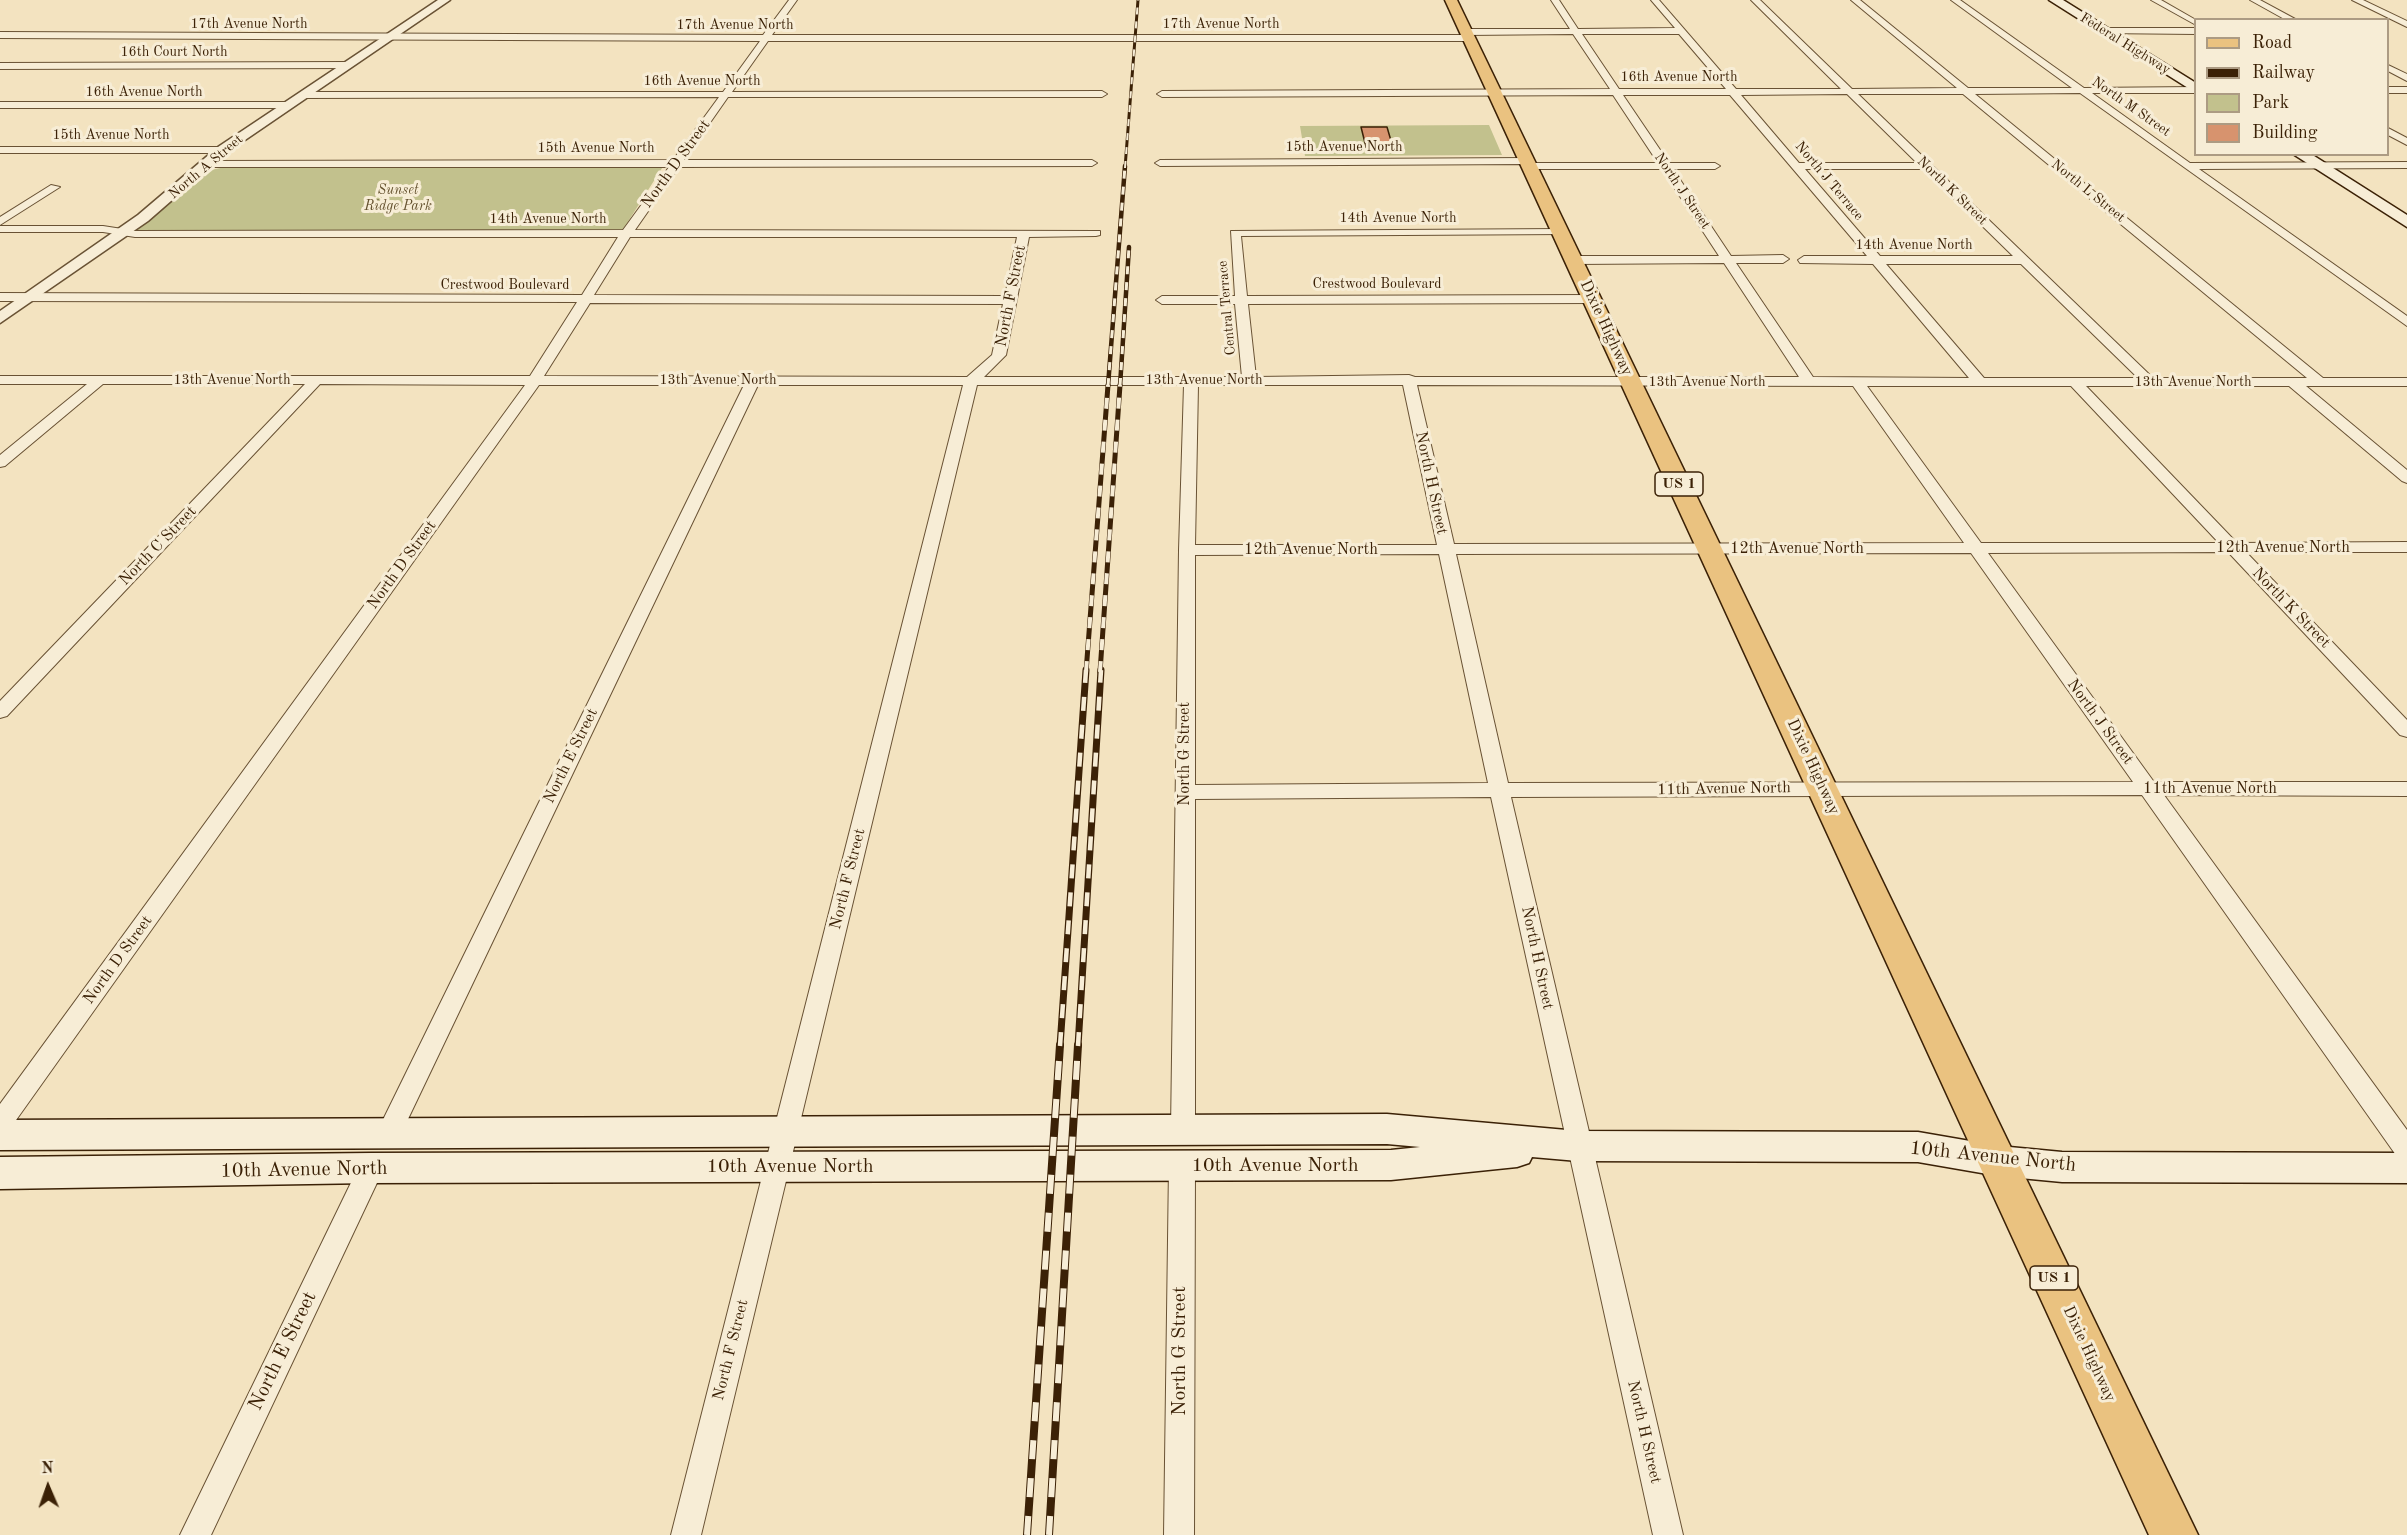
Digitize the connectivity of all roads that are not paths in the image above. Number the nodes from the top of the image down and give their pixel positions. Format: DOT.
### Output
graph roads {
  1 [pos="444,0"];
  2 [pos="793,0"];
  3 [pos="1451,0"];
  4 [pos="1555,0"];
  5 [pos="1655,0"];
  6 [pos="1755,0"];
  7 [pos="1855,0"];
  8 [pos="1954,0"];
  9 [pos="2055,0"];
  10 [pos="2155,0"];
  11 [pos="2254,0"];
  12 [pos="2356,0"];
  13 [pos="2289,18"];
  14 [pos="2194,22"];
  15 [pos="2407,24"];
  16 [pos="1576,31"];
  17 [pos="1682,31"];
  18 [pos="2103,31"];
  19 [pos="2194,31"];
  20 [pos="0,35"];
  21 [pos="1468,35"];
  22 [pos="387,38"];
  23 [pos="765,38"];
  24 [pos="348,64"];
  25 [pos="0,66"];
  26 [pos="2389,69"];
  27 [pos="2407,78"];
  28 [pos="2194,89"];
  29 [pos="1965,90"];
  30 [pos="2082,90"];
  31 [pos="2194,90"];
  32 [pos="2389,90"];
  33 [pos="2407,90"];
  34 [pos="1616,91"];
  35 [pos="1732,91"];
  36 [pos="1849,91"];
  37 [pos="1496,92"];
  38 [pos="725,94"];
  39 [pos="1102,94"];
  40 [pos="1162,94"];
  41 [pos="303,95"];
  42 [pos="0,105"];
  43 [pos="288,105"];
  44 [pos="2389,132"];
  45 [pos="2407,142"];
  46 [pos="0,150"];
  47 [pos="222,150"];
  48 [pos="2303,156"];
  49 [pos="676,163"];
  50 [pos="1092,163"];
  51 [pos="1160,163"];
  52 [pos="208,164"];
  53 [pos="1528,164"];
  54 [pos="2316,165"];
  55 [pos="2407,165"];
  56 [pos="1665,166"];
  57 [pos="1715,166"];
  58 [pos="1796,166"];
  59 [pos="1926,166"];
  60 [pos="2187,166"];
  61 [pos="55,187"];
  62 [pos="0,222"];
  63 [pos="2407,222"];
  64 [pos="0,229"];
  65 [pos="124,232"];
  66 [pos="1561,232"];
  67 [pos="1024,233"];
  68 [pos="1096,233"];
  69 [pos="1235,233"];
  70 [pos="626,234"];
  71 [pos="1783,259"];
  72 [pos="1574,260"];
  73 [pos="1728,260"];
  74 [pos="1804,260"];
  75 [pos="1876,260"];
  76 [pos="2024,260"];
  77 [pos="0,297"];
  78 [pos="30,297"];
  79 [pos="1593,299"];
  80 [pos="585,300"];
  81 [pos="1011,300"];
  82 [pos="1162,300"];
  83 [pos="1241,300"];
  84 [pos="0,318"];
  85 [pos="2407,322"];
  86 [pos="0,380"];
  87 [pos="100,380"];
  88 [pos="317,380"];
  89 [pos="535,380"];
  90 [pos="753,380"];
  91 [pos="970,380"];
  92 [pos="1191,380"];
  93 [pos="1249,380"];
  94 [pos="1408,380"];
  95 [pos="1632,382"];
  96 [pos="1809,382"];
  97 [pos="1857,382"];
  98 [pos="1980,382"];
  99 [pos="2075,382"];
  100 [pos="2150,382"];
  101 [pos="2293,382"];
  102 [pos="2320,382"];
  103 [pos="2407,382"];
  104 [pos="0,463"];
  105 [pos="2407,478"];
  106 [pos="2407,547"];
  107 [pos="1976,548"];
  108 [pos="2233,548"];
  109 [pos="1445,549"];
  110 [pos="1710,549"];
  111 [pos="1187,550"];
  112 [pos="0,712"];
  113 [pos="2407,730"];
  114 [pos="1823,788"];
  115 [pos="2149,789"];
  116 [pos="2407,789"];
  117 [pos="1500,791"];
  118 [pos="1185,792"];
  119 [pos="0,1123"];
  120 [pos="1183,1129"];
  121 [pos="785,1130"];
  122 [pos="389,1132"];
  123 [pos="0,1135"];
  124 [pos="1578,1146"];
  125 [pos="2407,1150"];
  126 [pos="1999,1161"];
  127 [pos="1182,1166"];
  128 [pos="776,1167"];
  129 [pos="370,1168"];
  130 [pos="2407,1168"];
  131 [pos="0,1173"];
  132 [pos="195,1535"];
  133 [pos="686,1535"];
  134 [pos="1179,1535"];
  135 [pos="1668,1535"];
  136 [pos="2174,1535"];
  1 -- 22 [label="street, North A Street"];
  2 -- 23 [label="street, North D Street"];
  3 -- 21 [label="main road, Dixie Highway / US 1"];
  4 -- 16 [label="street, North J Street"];
  5 -- 17 [label="street, North J Terrace"];
  6 -- 36 [label="street, North K Street"];
  7 -- 29 [label="street, North L Street"];
  8 -- 30 [label="street, North M Street"];
  9 -- 18 [label="main road, Federal Highway"];
  10 -- 14 [label="street"];
  11 -- 13 [label="street"];
  12 -- 15 [label="street"];
  16 -- 17 [label="street, 17th Avenue North"];
  16 -- 21 [label="street, 17th Avenue North"];
  16 -- 34 [label="street, North J Street"];
  17 -- 35 [label="street, North J Terrace"];
  18 -- 19 [label="street"];
  18 -- 28 [label="main road, Federal Highway"];
  20 -- 22 [label="street, 17th Avenue North"];
  21 -- 23 [label="street, 17th Avenue North"];
  21 -- 37 [label="main road, Dixie Highway / US 1"];
  22 -- 23 [label="street, 17th Avenue North"];
  22 -- 24 [label="street, North A Street"];
  23 -- 38 [label="street, North D Street"];
  24 -- 25 [label="street, 16th Court North"];
  24 -- 41 [label="street, North A Street"];
  26 -- 27 [label="street"];
  29 -- 30 [label="street, 16th Avenue North"];
  29 -- 36 [label="street, 16th Avenue North"];
  29 -- 102 [label="street, North L Street"];
  30 -- 31 [label="street, 16th Avenue North"];
  30 -- 60 [label="street, North M Street"];
  32 -- 33 [label="street"];
  34 -- 35 [label="street, 16th Avenue North"];
  34 -- 37 [label="street, 16th Avenue North"];
  34 -- 56 [label="street, North J Street"];
  35 -- 36 [label="street, 16th Avenue North"];
  35 -- 58 [label="street, North J Terrace"];
  36 -- 59 [label="street, North K Street"];
  37 -- 40 [label="street, 16th Avenue North"];
  37 -- 53 [label="main road, Dixie Highway / US 1"];
  38 -- 39 [label="street, 16th Avenue North"];
  38 -- 41 [label="street, 16th Avenue North"];
  38 -- 49 [label="street, North D Street"];
  41 -- 43 [label="street, North A Street"];
  42 -- 43 [label="street, 16th Avenue North"];
  43 -- 47 [label="street, North A Street"];
  44 -- 45 [label="street"];
  46 -- 47 [label="street, 15th Avenue North"];
  47 -- 52 [label="street, North A Street"];
  48 -- 54 [label="main road"];
  49 -- 50 [label="street, 15th Avenue North"];
  49 -- 52 [label="street, 15th Avenue North"];
  49 -- 70 [label="street, North D Street"];
  51 -- 53 [label="street, 15th Avenue North"];
  52 -- 65 [label="street, North A Street"];
  53 -- 56 [label="street, 15th Avenue North"];
  53 -- 66 [label="main road, Dixie Highway / US 1"];
  54 -- 55 [label="street"];
  54 -- 60 [label="street"];
  54 -- 63 [label="main road"];
  56 -- 57 [label="street, 15th Avenue North"];
  56 -- 73 [label="street, North J Street"];
  58 -- 59 [label="street"];
  58 -- 75 [label="street, North J Terrace"];
  59 -- 76 [label="street, North K Street"];
  60 -- 85 [label="street, North M Street"];
  61 -- 62 [label="street"];
  64 -- 65 [label="street, 14th Avenue North"];
  65 -- 70 [label="street, 14th Avenue North"];
  65 -- 78 [label="street, North A Street"];
  66 -- 69 [label="street, 14th Avenue North"];
  66 -- 72 [label="main road, Dixie Highway / US 1"];
  67 -- 68 [label="street, 14th Avenue North"];
  67 -- 70 [label="street, 14th Avenue North"];
  67 -- 81 [label="street, North F Street"];
  69 -- 83 [label="street, Central Terrace"];
  70 -- 80 [label="street, North D Street"];
  71 -- 73 [label="street"];
  72 -- 73 [label="street"];
  72 -- 79 [label="main road, Dixie Highway / US 1"];
  73 -- 96 [label="street, North J Street"];
  74 -- 75 [label="street, 14th Avenue North"];
  75 -- 76 [label="street, 14th Avenue North"];
  75 -- 98 [label="street, North J Terrace"];
  76 -- 100 [label="street, North K Street"];
  77 -- 78 [label="street, Crestwood Boulevard"];
  78 -- 80 [label="street, Crestwood Boulevard"];
  78 -- 84 [label="street, North A Street"];
  79 -- 83 [label="street, Crestwood Boulevard"];
  79 -- 95 [label="main road, Dixie Highway / US 1"];
  80 -- 81 [label="street, Crestwood Boulevard"];
  80 -- 89 [label="street, North D Street"];
  81 -- 91 [label="street, North F Street"];
  82 -- 83 [label="street, Crestwood Boulevard"];
  83 -- 93 [label="street, Central Terrace"];
  86 -- 87 [label="street, 13th Avenue North"];
  87 -- 88 [label="street, 13th Avenue North"];
  87 -- 104 [label="street"];
  88 -- 89 [label="street, 13th Avenue North"];
  88 -- 112 [label="street, North C Street"];
  89 -- 90 [label="street, 13th Avenue North"];
  89 -- 119 [label="street, North D Street"];
  90 -- 91 [label="street, 13th Avenue North"];
  90 -- 122 [label="street, North E Street"];
  91 -- 92 [label="street, 13th Avenue North"];
  91 -- 121 [label="street, North F Street"];
  92 -- 93 [label="street, 13th Avenue North"];
  92 -- 111 [label="street, North G Street"];
  93 -- 94 [label="street, 13th Avenue North"];
  94 -- 95 [label="street, 13th Avenue North"];
  94 -- 109 [label="street, North H Street"];
  95 -- 96 [label="street, 13th Avenue North"];
  95 -- 110 [label="main road, Dixie Highway / US 1"];
  96 -- 97 [label="street, 13th Avenue North"];
  97 -- 98 [label="street, 13th Avenue North"];
  97 -- 107 [label="street, North J Street"];
  98 -- 99 [label="street, 13th Avenue North"];
  99 -- 100 [label="street, 13th Avenue North"];
  99 -- 108 [label="street, North K Street"];
  100 -- 101 [label="street, 13th Avenue North"];
  101 -- 102 [label="street, 13th Avenue North"];
  101 -- 105 [label="street"];
  102 -- 103 [label="street, 13th Avenue North"];
  106 -- 108 [label="street, 12th Avenue North"];
  107 -- 108 [label="street, 12th Avenue North"];
  107 -- 110 [label="street, 12th Avenue North"];
  107 -- 115 [label="street, North J Street"];
  108 -- 113 [label="street, North K Street"];
  109 -- 110 [label="street, 12th Avenue North"];
  109 -- 111 [label="street, 12th Avenue North"];
  109 -- 117 [label="street, North H Street"];
  110 -- 114 [label="main road, Dixie Highway / US 1"];
  111 -- 118 [label="street, North G Street"];
  114 -- 115 [label="street, 11th Avenue North"];
  114 -- 117 [label="street, 11th Avenue North"];
  114 -- 126 [label="main road, Dixie Highway / US 1"];
  115 -- 116 [label="street, 11th Avenue North"];
  115 -- 125 [label="street, North J Street"];
  117 -- 118 [label="street, 11th Avenue North"];
  117 -- 124 [label="street, North H Street"];
  118 -- 120 [label="street, North G Street"];
  120 -- 121 [label="main road, 10th Avenue North"];
  120 -- 124 [label="main road, 10th Avenue North"];
  121 -- 122 [label="main road, 10th Avenue North"];
  121 -- 128 [label="street, North F Street"];
  122 -- 123 [label="main road, 10th Avenue North"];
  124 -- 126 [label="main road, 10th Avenue North"];
  124 -- 127 [label="main road, 10th Avenue North"];
  124 -- 135 [label="street, North H Street"];
  126 -- 130 [label="main road, 10th Avenue North"];
  126 -- 136 [label="main road, Dixie Highway / US 1"];
  127 -- 128 [label="main road, 10th Avenue North"];
  127 -- 134 [label="street, North G Street"];
  128 -- 129 [label="main road, 10th Avenue North"];
  128 -- 133 [label="street, North F Street"];
  129 -- 131 [label="main road, 10th Avenue North"];
  129 -- 132 [label="street, North E Street"];
}
